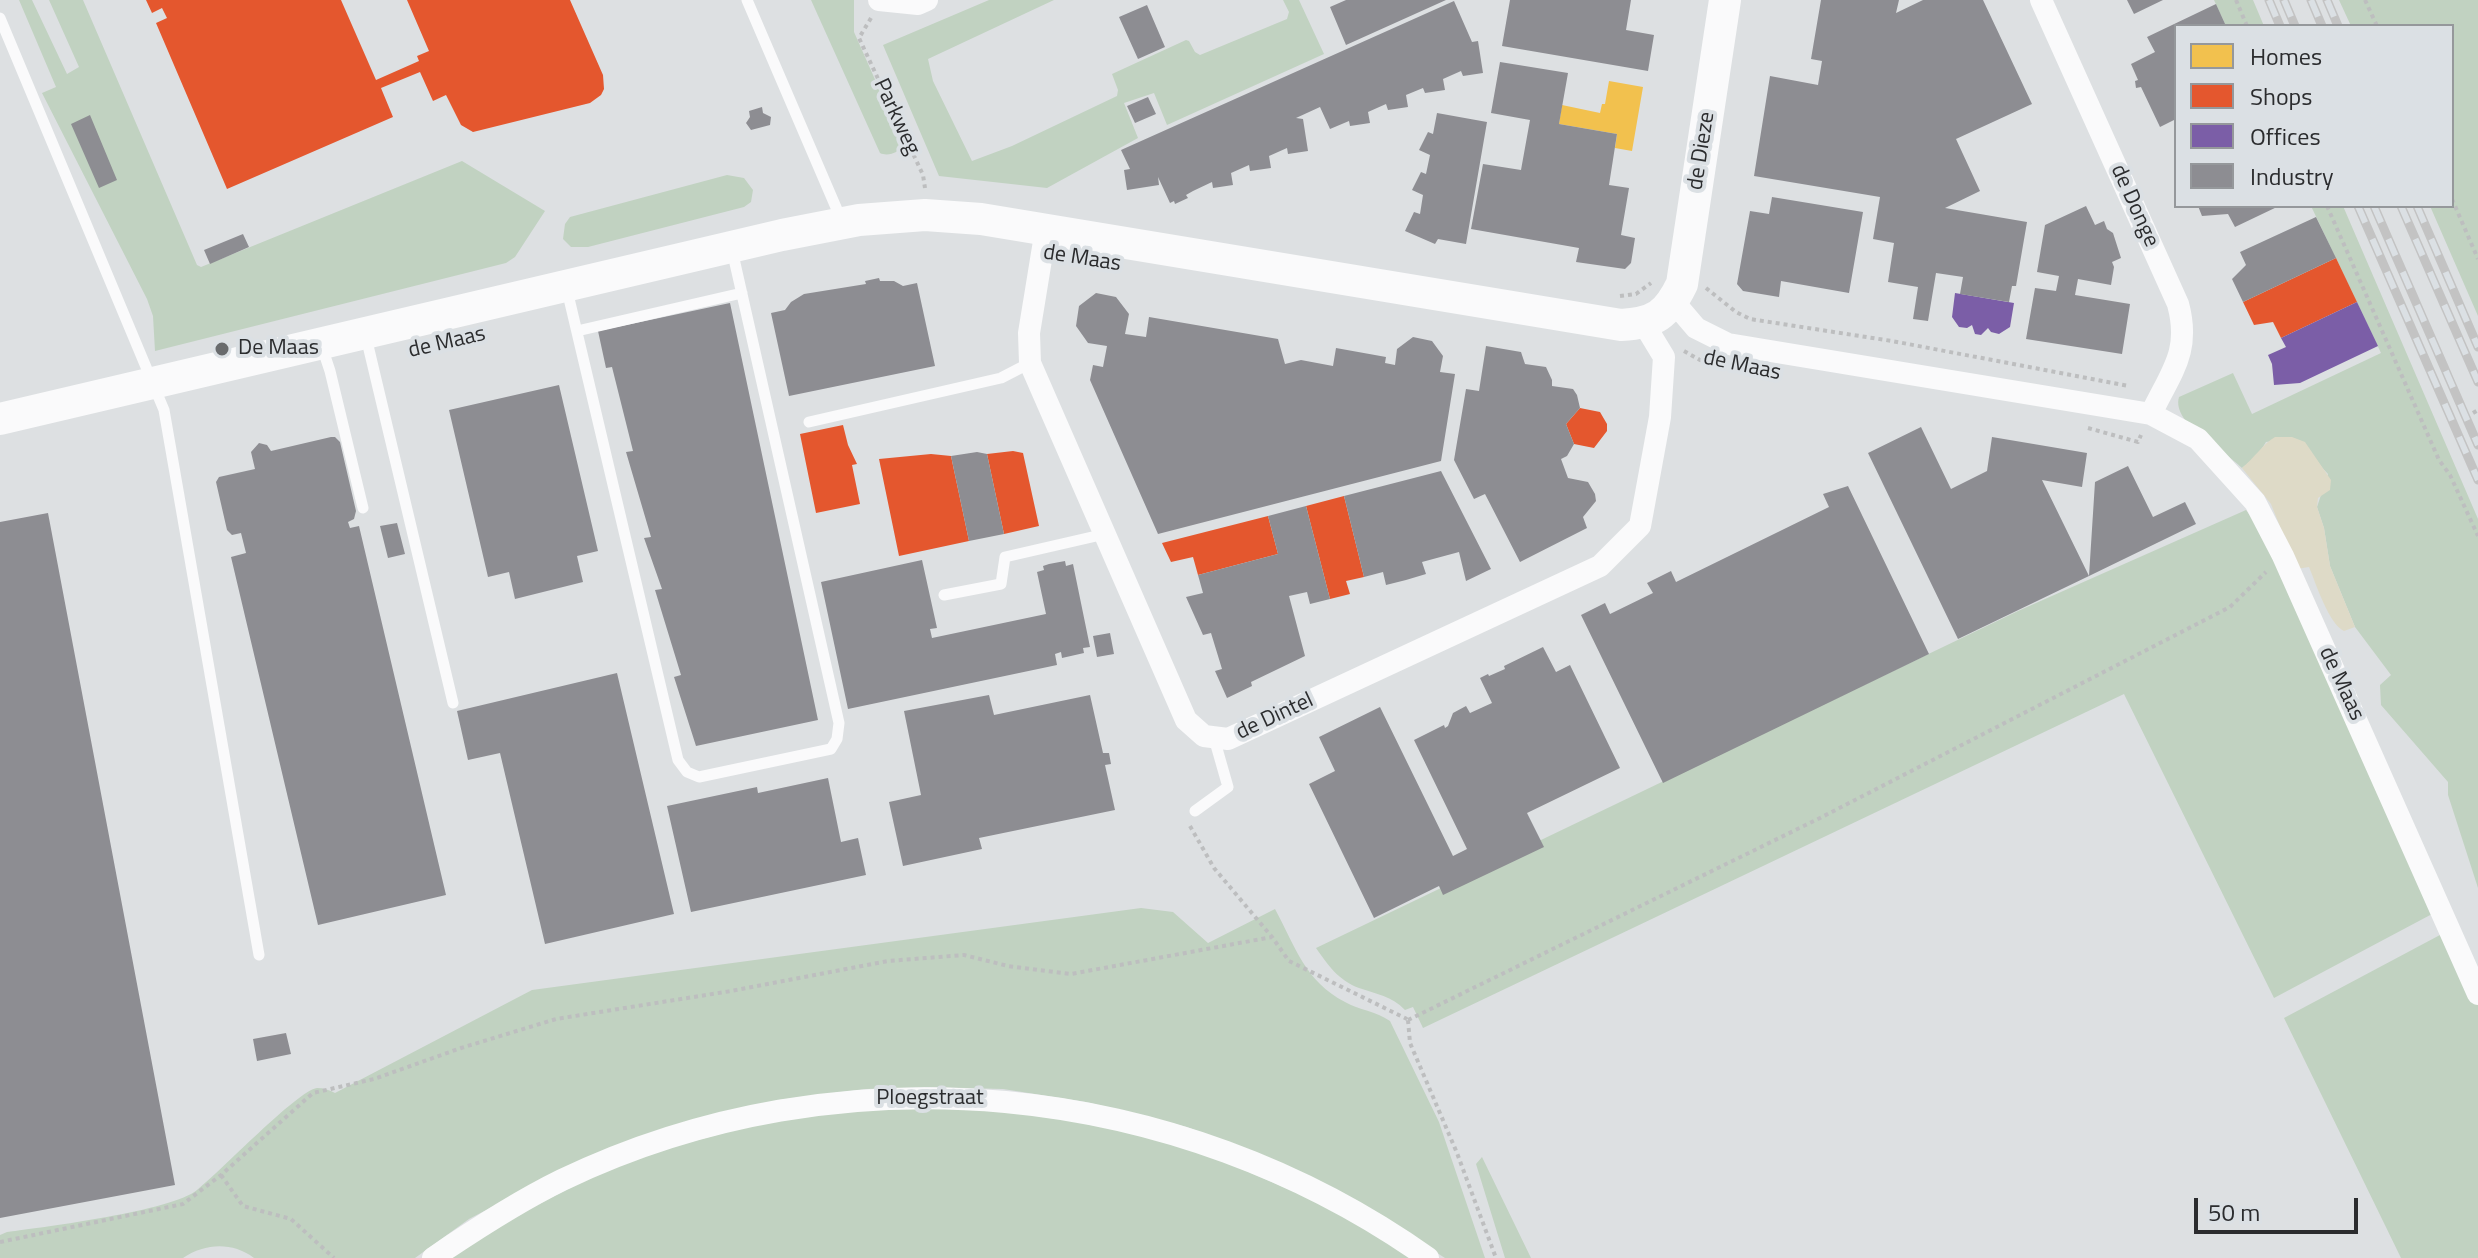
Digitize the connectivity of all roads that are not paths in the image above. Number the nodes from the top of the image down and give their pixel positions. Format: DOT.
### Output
graph roads {
  1 [pos="747,0"];
  2 [pos="927,0"];
  3 [pos="1725,0"];
  4 [pos="2041,0"];
  5 [pos="880,1"];
  6 [pos="0,18"];
  7 [pos="843,223"];
  8 [pos="1046,229"];
  9 [pos="731,246"];
  10 [pos="566,285"];
  11 [pos="1665,290"];
  12 [pos="742,293"];
  13 [pos="1644,324"];
  14 [pos="577,331"];
  15 [pos="365,333"];
  16 [pos="320,343"];
  17 [pos="1030,363"];
  18 [pos="154,382"];
  19 [pos="2151,414"];
  20 [pos="0,419"];
  21 [pos="809,422"];
  22 [pos="363,508"];
  23 [pos="1105,534"];
  24 [pos="944,595"];
  25 [pos="453,703"];
  26 [pos="1214,738"];
  27 [pos="1195,811"];
  28 [pos="259,955"];
  29 [pos="2478,994"];
  30 [pos="433,1258"];
  31 [pos="1428,1258"];
  1 -- 7 [label="lane"];
  2 -- 5 [label="street"];
  3 -- 11 [label="street, de Dieze"];
  4 -- 19 [label="street, de Donge"];
  6 -- 18 [label="lane"];
  7 -- 8 [label="street, de Maas"];
  7 -- 9 [label="street, de Maas"];
  8 -- 13 [label="street, de Maas"];
  8 -- 17 [label="street, de Dintel"];
  9 -- 10 [label="street, de Maas"];
  9 -- 12 [label="lane"];
  10 -- 14 [label="lane"];
  10 -- 15 [label="street, de Maas"];
  11 -- 13 [label="street"];
  11 -- 19 [label="street, de Maas"];
  12 -- 14 [label="lane"];
  12 -- 14 [label="lane"];
  13 -- 26 [label="street, de Dintel"];
  15 -- 16 [label="street, de Maas"];
  15 -- 25 [label="lane"];
  16 -- 18 [label="street, de Maas"];
  16 -- 22 [label="lane"];
  17 -- 21 [label="lane"];
  17 -- 23 [label="street, de Dintel"];
  18 -- 20 [label="street, de Maas"];
  18 -- 28 [label="lane"];
  19 -- 29 [label="street, de Maas"];
  23 -- 24 [label="lane"];
  23 -- 26 [label="street, de Dintel"];
  26 -- 27 [label="lane"];
  30 -- 31 [label="street, Ploegstraat"];
}
